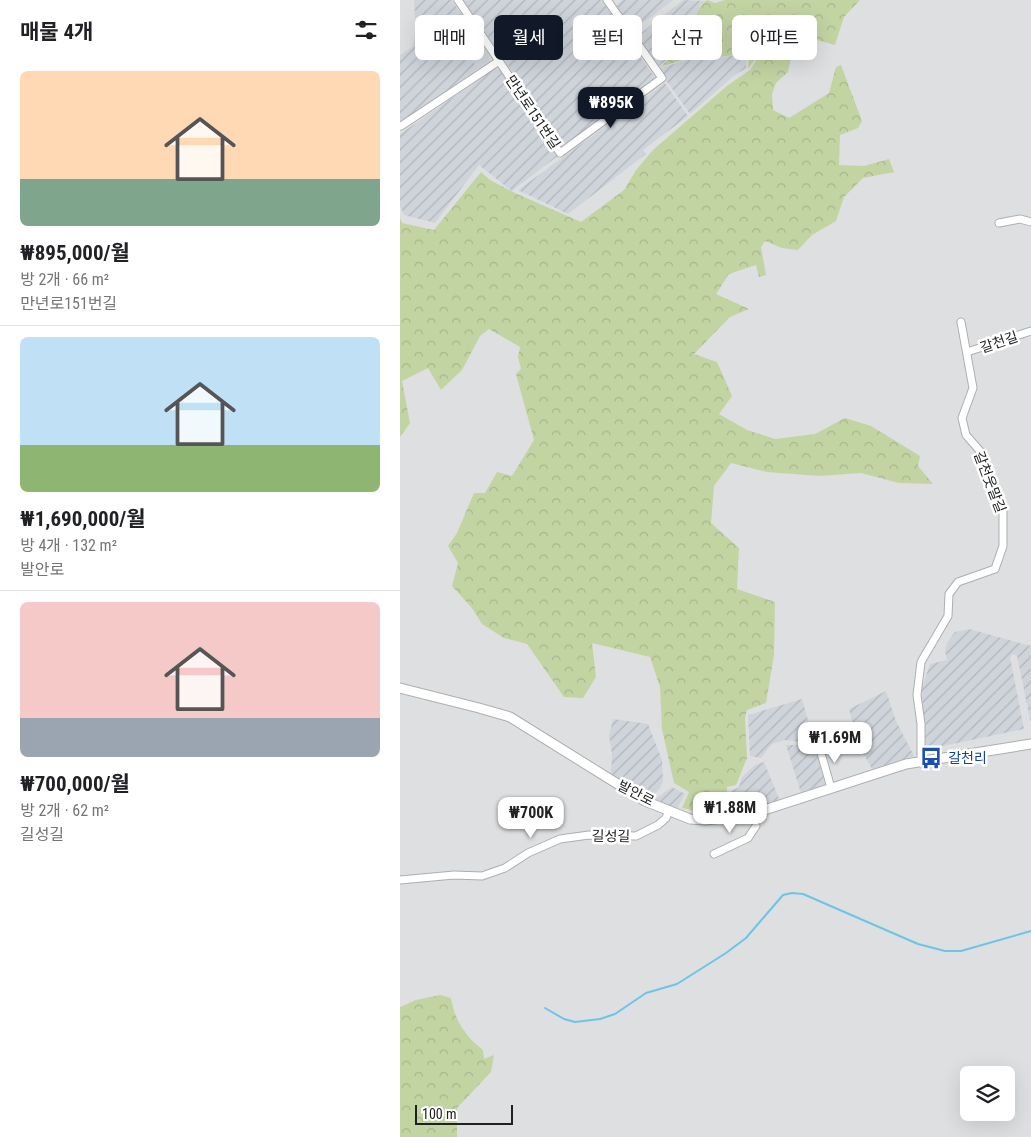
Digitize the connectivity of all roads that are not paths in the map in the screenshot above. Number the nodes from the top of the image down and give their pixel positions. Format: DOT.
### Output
graph roads {
  1 [pos="458,0"];
  2 [pos="607,0"];
  3 [pos="498,61"];
  4 [pos="401,126"];
  5 [pos="1031,222"];
  6 [pos="999,223"];
  7 [pos="961,322"];
  8 [pos="1031,331"];
  9 [pos="967,352"];
  10 [pos="400,688"];
  11 [pos="1031,744"];
  12 [pos="819,746"];
  13 [pos="921,761"];
  14 [pos="831,788"];
  15 [pos="669,810"];
  16 [pos="756,826"];
  17 [pos="714,854"];
  18 [pos="400,880"];
  1 -- 3 [label="street, 만년로151번길"];
  2 -- 3 [label="street, 만년로151번길"];
  3 -- 4 [label="street, 만년로151번길"];
  5 -- 6 [label="street"];
  7 -- 9 [label="street, 갈천웃말길"];
  8 -- 9 [label="street, 갈천길"];
  9 -- 13 [label="street, 갈천웃말길"];
  10 -- 15 [label="main road, 발안로"];
  11 -- 13 [label="main road, 발안로"];
  12 -- 14 [label="street"];
  13 -- 14 [label="main road, 발안로"];
  14 -- 15 [label="main road, 발안로"];
  15 -- 18 [label="street, 길성길"];
  16 -- 17 [label="street"];
}
